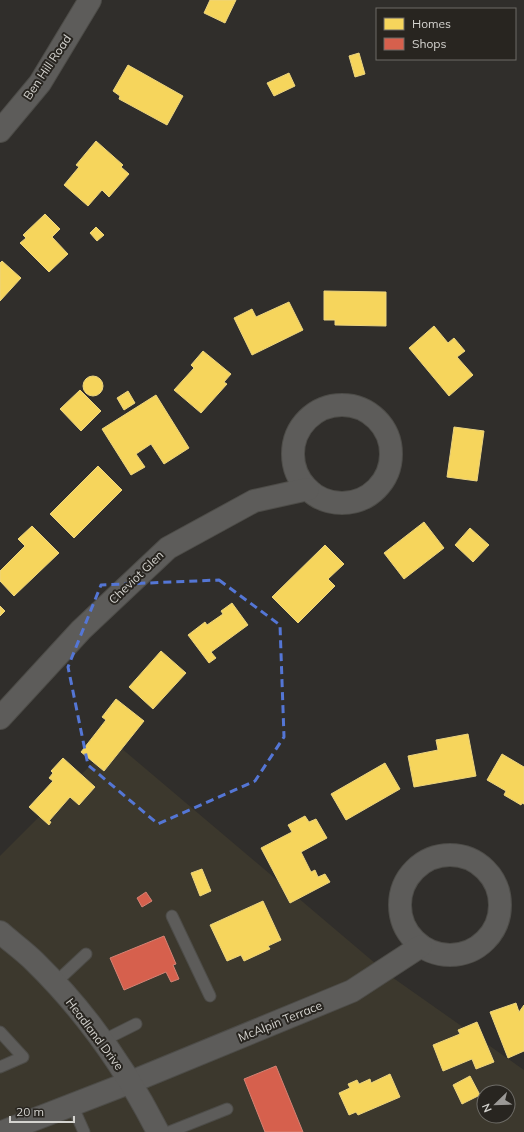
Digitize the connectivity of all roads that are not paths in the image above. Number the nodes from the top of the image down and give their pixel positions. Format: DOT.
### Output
graph roads {
  1 [pos="90,0"];
  2 [pos="0,132"];
  3 [pos="308,489"];
  4 [pos="0,718"];
  5 [pos="172,916"];
  6 [pos="2,938"];
  7 [pos="421,946"];
  8 [pos="86,954"];
  9 [pos="55,983"];
  10 [pos="210,996"];
  11 [pos="136,1024"];
  12 [pos="0,1032"];
  13 [pos="102,1041"];
  14 [pos="0,1067"];
  15 [pos="131,1082"];
  16 [pos="72,1105"];
  17 [pos="227,1109"];
  18 [pos="161,1131"];
  19 [pos="2,1132"];
  20 [pos="84,1132"];
  1 -- 2 [label="street, Ben Hill Road"];
  3 -- 3 [label="street"];
  3 -- 4 [label="street, Cheviot Glen"];
  5 -- 10 [label="lane"];
  6 -- 9 [label="street, Headland Drive"];
  7 -- 7 [label="street"];
  7 -- 15 [label="street, McAlpin Terrace"];
  8 -- 9 [label="lane"];
  9 -- 13 [label="street, Headland Drive"];
  11 -- 13 [label="lane"];
  12 -- 14 [label="lane"];
  13 -- 15 [label="street, Headland Drive"];
  15 -- 16 [label="street, McAlpin Terrace"];
  15 -- 18 [label="street, Headland Drive"];
  16 -- 19 [label="street, McAlpin Terrace"];
  16 -- 20 [label="lane"];
  17 -- 18 [label="lane"];
}
